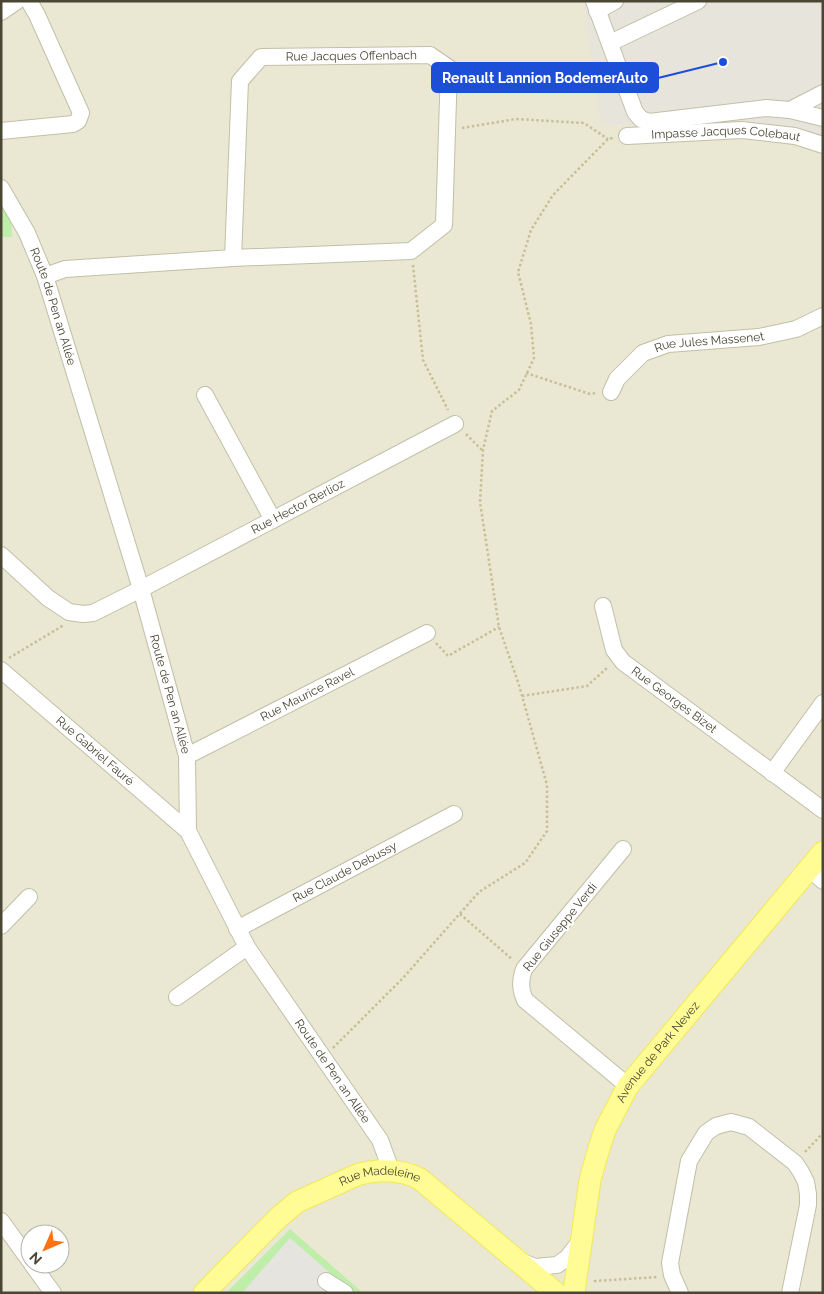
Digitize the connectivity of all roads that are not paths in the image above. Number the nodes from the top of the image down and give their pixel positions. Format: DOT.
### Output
graph roads {
  1 [pos="17,1"];
  2 [pos="615,1"];
  3 [pos="698,1"];
  4 [pos="596,6"];
  5 [pos="33,8"];
  6 [pos="1,12"];
  7 [pos="610,43"];
  8 [pos="823,93"];
  9 [pos="790,110"];
  10 [pos="823,118"];
  11 [pos="1,130"];
  12 [pos="627,136"];
  13 [pos="823,145"];
  14 [pos="1,188"];
  15 [pos="233,258"];
  16 [pos="45,276"];
  17 [pos="823,316"];
  18 [pos="611,392"];
  19 [pos="205,395"];
  20 [pos="455,424"];
  21 [pos="272,520"];
  22 [pos="1,555"];
  23 [pos="140,590"];
  24 [pos="603,606"];
  25 [pos="427,633"];
  26 [pos="5,664"];
  27 [pos="823,703"];
  28 [pos="187,756"];
  29 [pos="772,773"];
  30 [pos="823,810"];
  31 [pos="454,814"];
  32 [pos="188,831"];
  33 [pos="623,849"];
  34 [pos="823,852"];
  35 [pos="816,875"];
  36 [pos="29,897"];
  37 [pos="1,926"];
  38 [pos="238,929"];
  39 [pos="247,948"];
  40 [pos="177,997"];
  41 [pos="628,1086"];
  42 [pos="391,1170"];
  43 [pos="1,1221"];
  44 [pos="582,1239"];
  45 [pos="20,1247"];
  46 [pos="516,1259"];
  47 [pos="39,1274"];
  48 [pos="326,1281"];
  49 [pos="568,1292"];
  50 [pos="53,1293"];
  51 [pos="204,1293"];
  52 [pos="345,1293"];
  53 [pos="680,1293"];
  54 [pos="790,1293"];
  1 -- 6 [label="street"];
  2 -- 4 [label="street"];
  3 -- 7 [label="street"];
  4 -- 7 [label="street"];
  5 -- 11 [label="street"];
  7 -- 9 [label="street"];
  8 -- 9 [label="street"];
  9 -- 10 [label="street"];
  12 -- 13 [label="street, Impasse Jacques Colebaut"];
  14 -- 16 [label="street, Route de Pen an Allée"];
  15 -- 15 [label="street, Rue Jacques Offenbach"];
  15 -- 16 [label="street"];
  16 -- 23 [label="street, Route de Pen an Allée"];
  17 -- 18 [label="street, Rue Jules Massenet"];
  19 -- 21 [label="street"];
  20 -- 21 [label="street, Rue Hector Berlioz"];
  21 -- 23 [label="street, Rue Hector Berlioz"];
  22 -- 23 [label="street, Rue Hector Berlioz"];
  23 -- 28 [label="street, Route de Pen an Allée"];
  24 -- 29 [label="street, Rue Georges Bizet"];
  25 -- 28 [label="street, Rue Maurice Ravel"];
  26 -- 32 [label="street, Rue Gabriel Fauré"];
  27 -- 29 [label="street"];
  28 -- 32 [label="street, Route de Pen an Allée"];
  29 -- 30 [label="street, Rue Georges Bizet"];
  31 -- 38 [label="street, Rue Claude Debussy"];
  32 -- 38 [label="street, Route de Pen an Allée"];
  33 -- 41 [label="street, Rue Giuseppe Verdi"];
  34 -- 35 [label="main road, Avenue de Park Nevez"];
  35 -- 41 [label="main road, Avenue de Park Nevez"];
  36 -- 37 [label="street"];
  38 -- 39 [label="street, Route de Pen an Allée"];
  39 -- 40 [label="street"];
  39 -- 42 [label="street, Route de Pen an Allée"];
  41 -- 44 [label="main road, Avenue de Park Nevez"];
  42 -- 46 [label="main road, Rue Madeleine"];
  42 -- 51 [label="main road, Rue Madeleine"];
  43 -- 45 [label="street"];
  44 -- 46 [label="street"];
  44 -- 49 [label="main road, Avenue de Park Nevez"];
  46 -- 49 [label="main road, Rue Madeleine"];
  47 -- 50 [label="street"];
  48 -- 52 [label="street"];
  53 -- 54 [label="street"];
}
